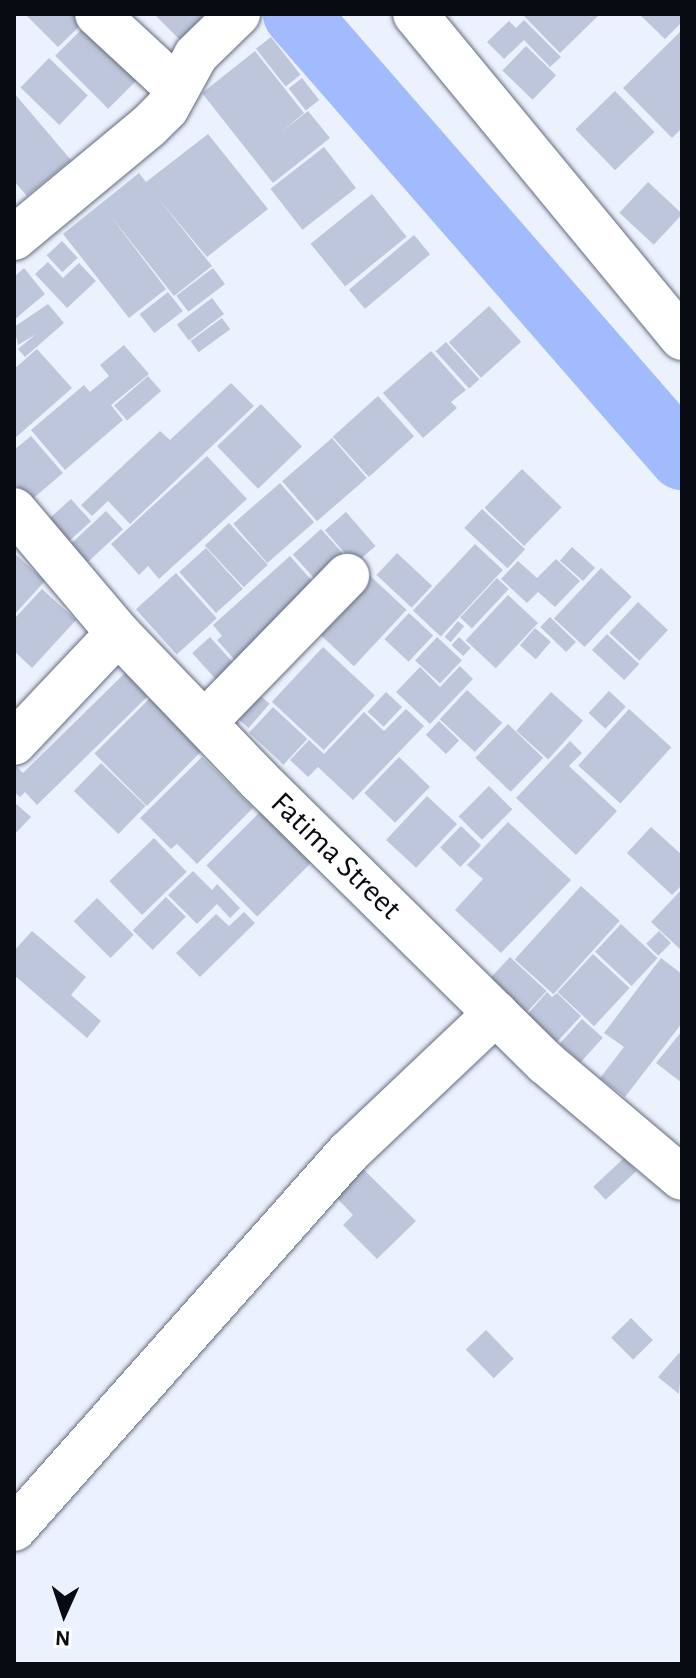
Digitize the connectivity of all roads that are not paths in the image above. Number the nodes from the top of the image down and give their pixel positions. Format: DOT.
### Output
graph roads {
  1 [pos="97,14"];
  2 [pos="238,14"];
  3 [pos="415,14"];
  4 [pos="177,88"];
  5 [pos="14,238"];
  6 [pos="682,338"];
  7 [pos="14,510"];
  8 [pos="347,576"];
  9 [pos="118,633"];
  10 [pos="205,722"];
  11 [pos="14,743"];
  12 [pos="496,1013"];
  13 [pos="682,1178"];
  14 [pos="14,1529"];
  1 -- 4 [label="street"];
  2 -- 4 [label="street"];
  3 -- 6 [label="street"];
  4 -- 5 [label="street"];
  7 -- 9 [label="street, Fatima Street"];
  8 -- 10 [label="street"];
  9 -- 10 [label="street, Fatima Street"];
  9 -- 11 [label="street"];
  10 -- 12 [label="street, Fatima Street"];
  12 -- 13 [label="street, Fatima Street"];
  12 -- 14 [label="street"];
}
